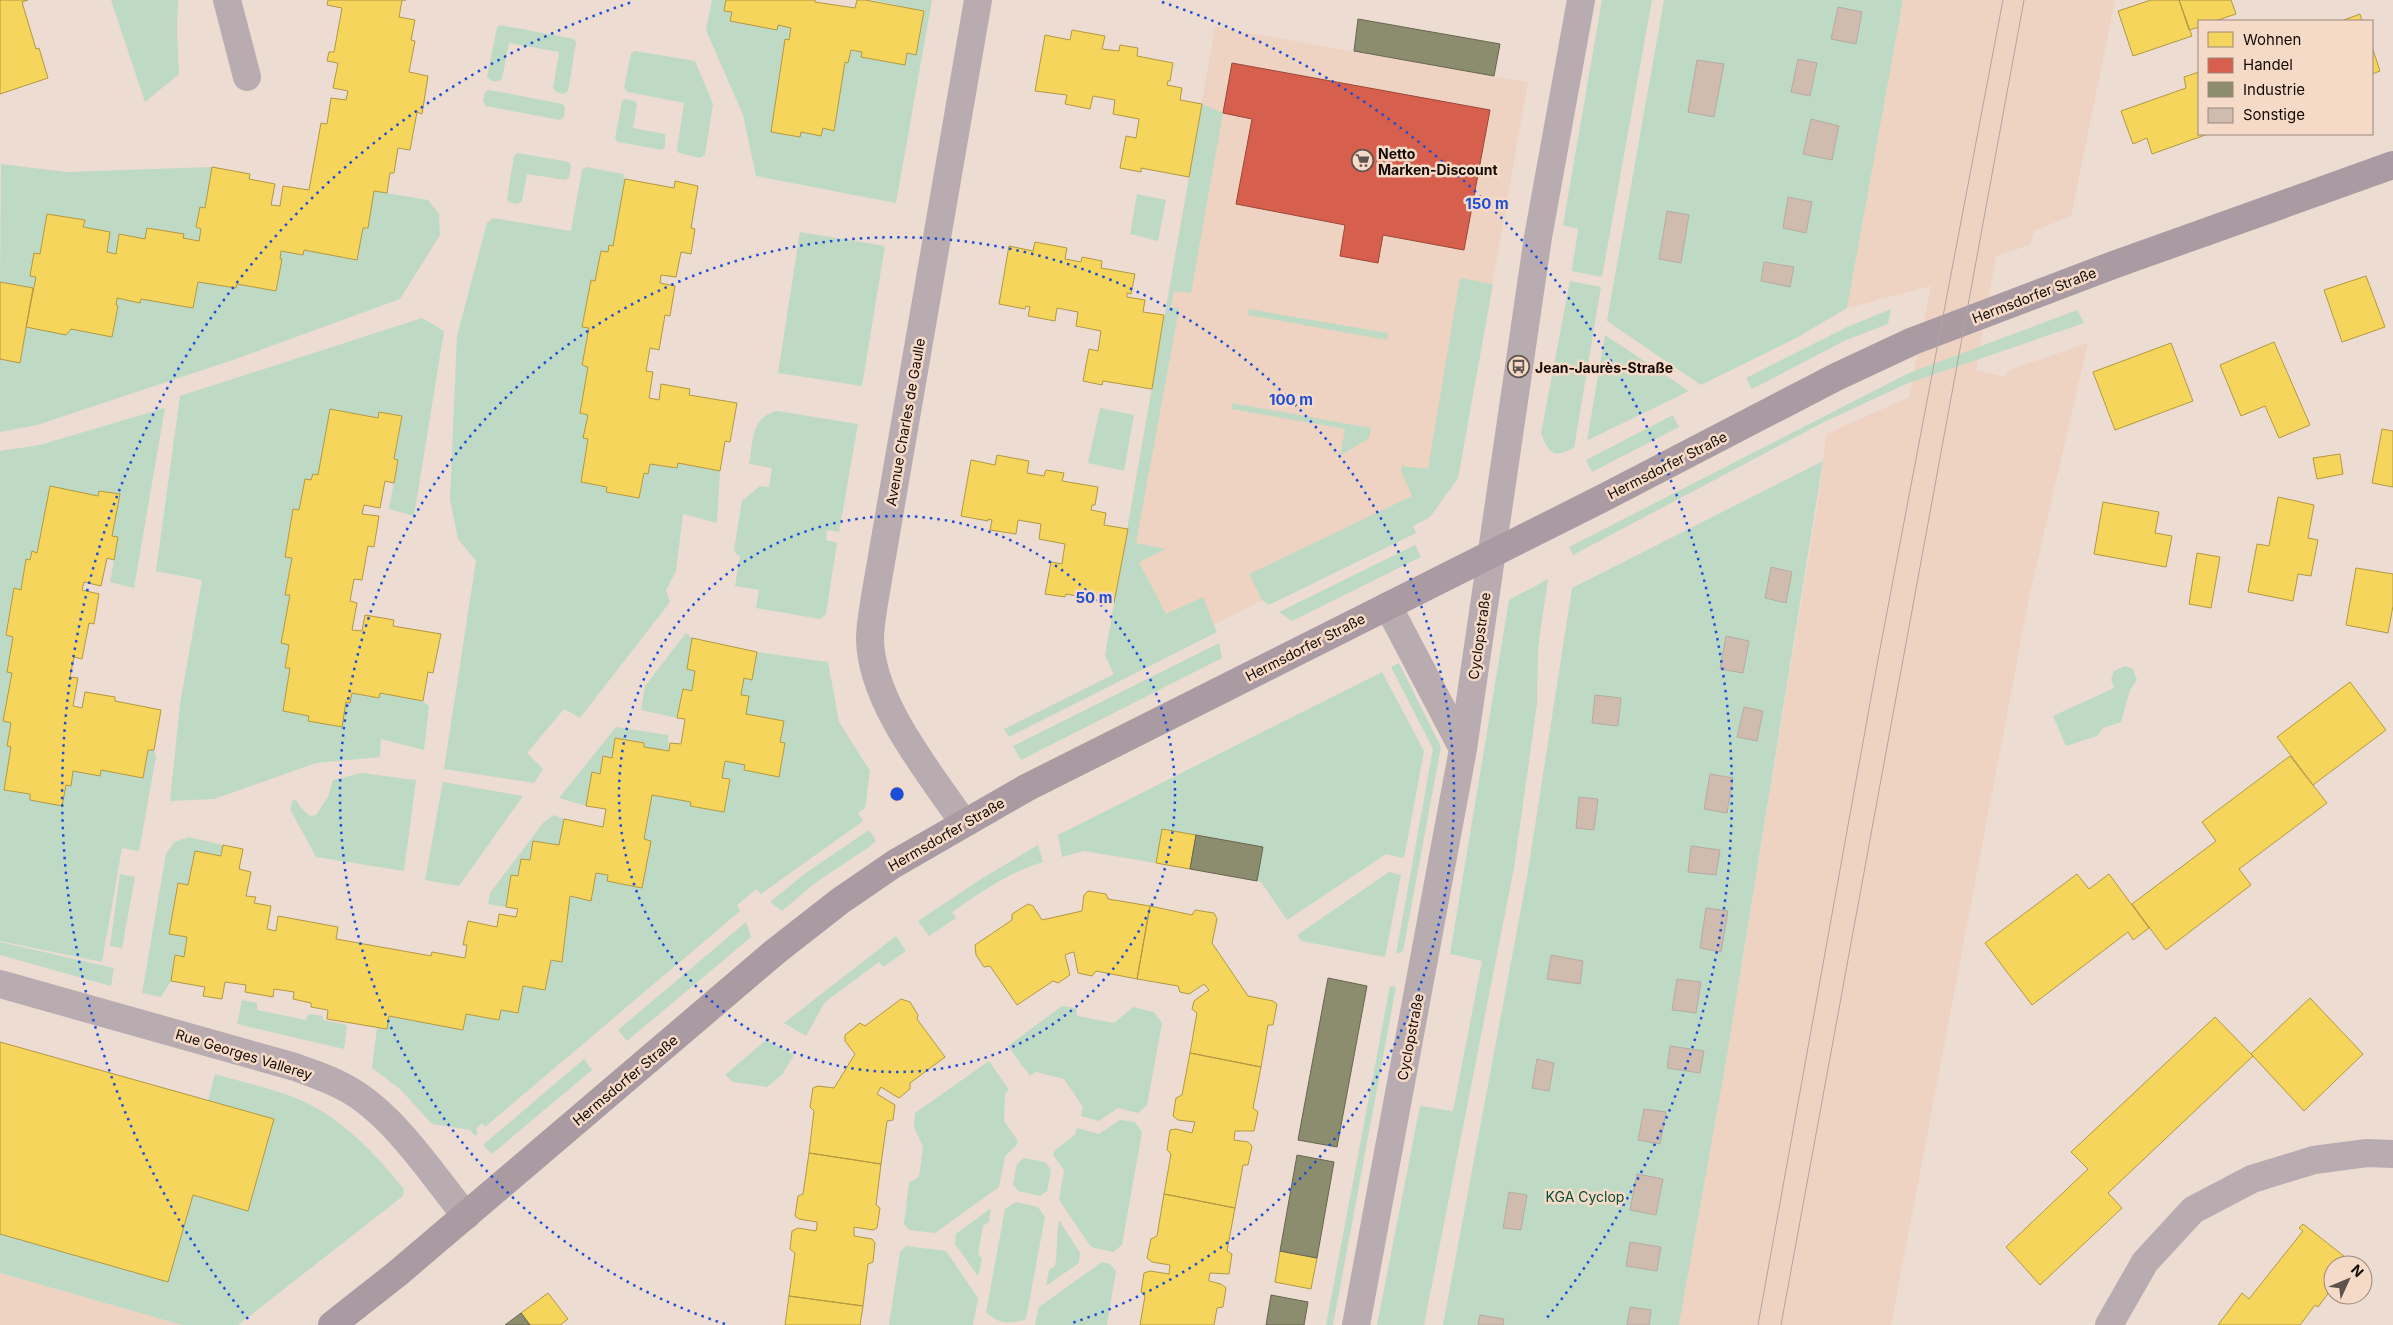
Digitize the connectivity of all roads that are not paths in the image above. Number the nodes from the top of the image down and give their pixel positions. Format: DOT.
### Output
graph roads {
  1 [pos="227,0"];
  2 [pos="978,0"];
  3 [pos="1580,0"];
  4 [pos="247,77"];
  5 [pos="2393,165"];
  6 [pos="1492,553"];
  7 [pos="1388,606"];
  8 [pos="1463,749"];
  9 [pos="963,822"];
  10 [pos="0,984"];
  11 [pos="2393,1154"];
  12 [pos="466,1216"];
  13 [pos="332,1325"];
  14 [pos="1356,1325"];
  15 [pos="2109,1325"];
  1 -- 4 [label="street"];
  2 -- 9 [label="street, Avenue Charles de Gaulle"];
  3 -- 6 [label="street"];
  5 -- 6 [label="main road, Hermsdorfer Straße"];
  6 -- 7 [label="main road, Hermsdorfer Straße"];
  6 -- 8 [label="street, Cyclopstraße"];
  7 -- 8 [label="street"];
  7 -- 9 [label="main road, Hermsdorfer Straße"];
  8 -- 14 [label="street, Cyclopstraße"];
  9 -- 12 [label="main road, Hermsdorfer Straße"];
  10 -- 12 [label="street, Rue Georges Vallerey"];
  11 -- 15 [label="street"];
  12 -- 13 [label="main road, Hermsdorfer Straße"];
}
